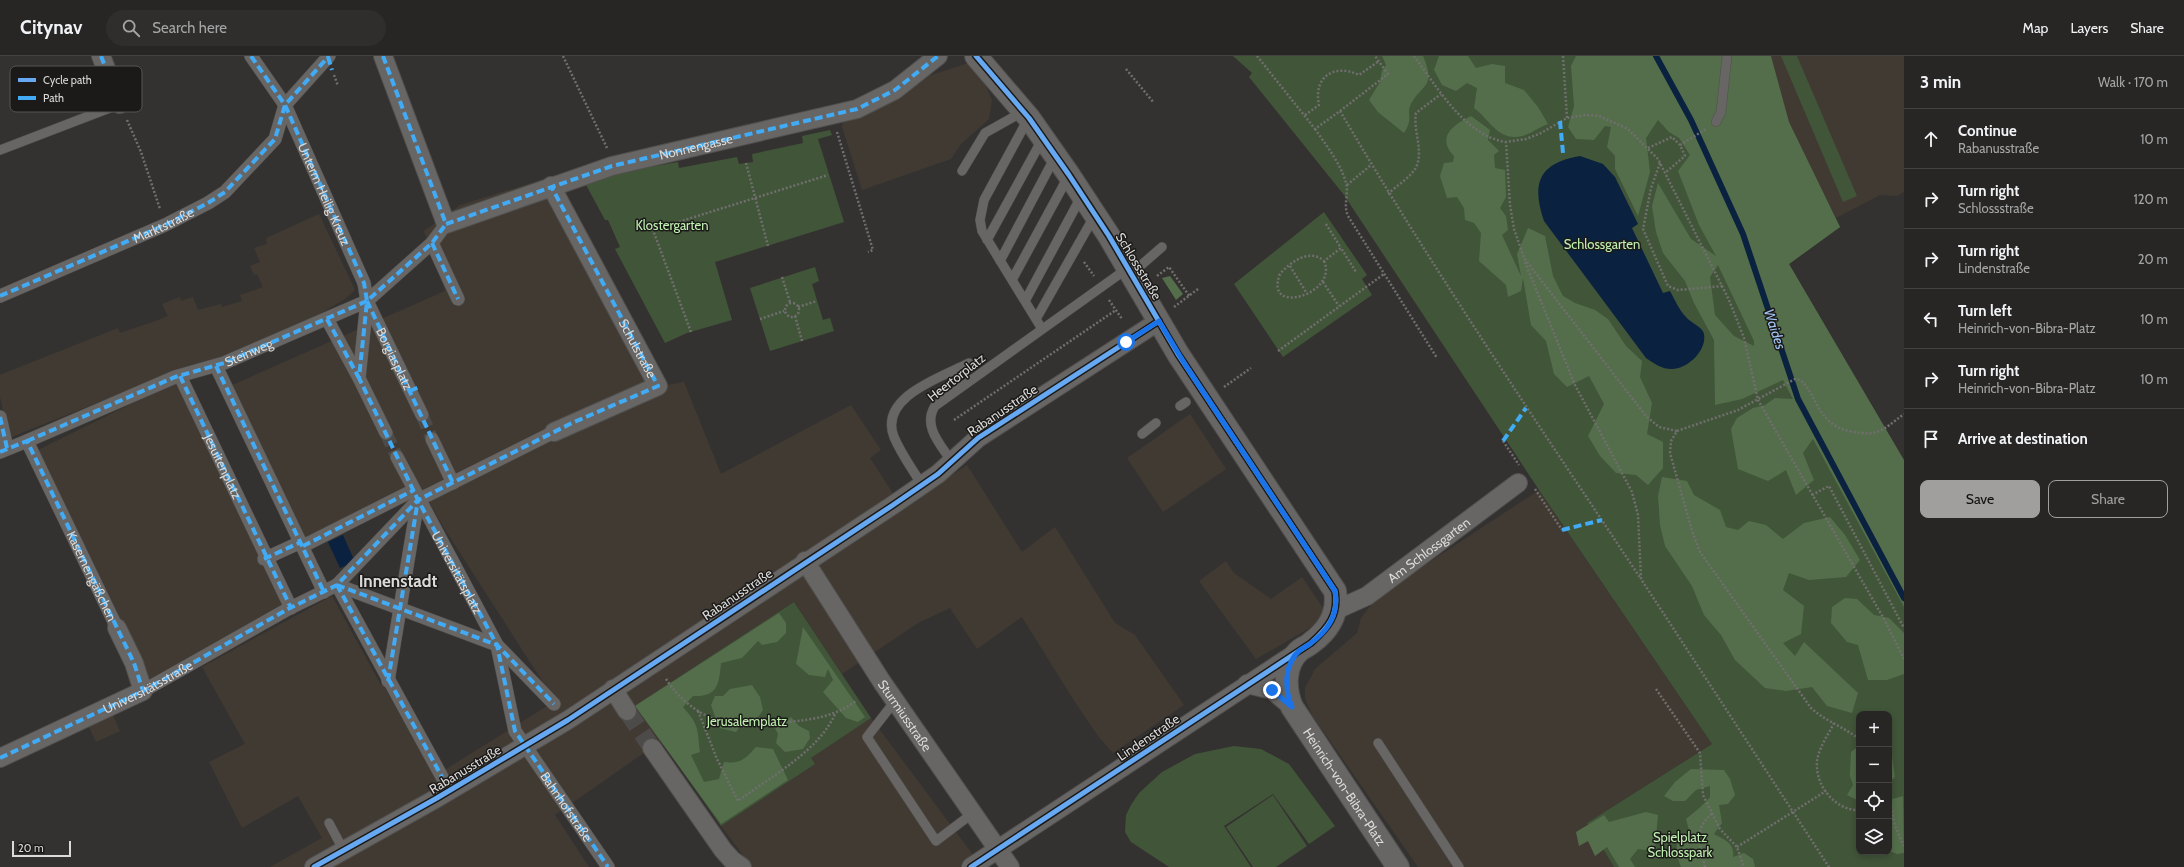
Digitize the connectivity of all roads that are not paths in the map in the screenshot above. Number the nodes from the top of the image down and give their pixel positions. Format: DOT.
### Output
graph roads {
  1 [pos="101,56"];
  2 [pos="251,56"];
  3 [pos="328,56"];
  4 [pos="382,56"];
  5 [pos="938,56"];
  6 [pos="976,56"];
  7 [pos="1726,56"];
  8 [pos="105,66"];
  9 [pos="332,70"];
  10 [pos="285,105"];
  11 [pos="99,112"];
  12 [pos="1026,114"];
  13 [pos="1716,122"];
  14 [pos="1043,138"];
  15 [pos="0,150"];
  16 [pos="1055,156"];
  17 [pos="962,171"];
  18 [pos="1069,176"];
  19 [pos="550,186"];
  20 [pos="1082,195"];
  21 [pos="1094,215"];
  22 [pos="446,224"];
  23 [pos="987,240"];
  24 [pos="432,243"];
  25 [pos="1162,247"];
  26 [pos="1000,260"];
  27 [pos="1129,271"];
  28 [pos="1012,280"];
  29 [pos="364,283"];
  30 [pos="0,296"];
  31 [pos="458,299"];
  32 [pos="367,301"];
  33 [pos="1025,301"];
  34 [pos="327,319"];
  35 [pos="1036,319"];
  36 [pos="1159,321"];
  37 [pos="1042,329"];
  38 [pos="969,363"];
  39 [pos="216,366"];
  40 [pos="180,376"];
  41 [pos="359,378"];
  42 [pos="422,415"];
  43 [pos="0,417"];
  44 [pos="1156,423"];
  45 [pos="554,432"];
  46 [pos="386,433"];
  47 [pos="1142,434"];
  48 [pos="432,439"];
  49 [pos="27,441"];
  50 [pos="4,450"];
  51 [pos="397,456"];
  52 [pos="952,462"];
  53 [pos="453,482"];
  54 [pos="1518,483"];
  55 [pos="922,485"];
  56 [pos="416,495"];
  57 [pos="302,544"];
  58 [pos="266,558"];
  59 [pos="805,561"];
  60 [pos="337,586"];
  61 [pos="324,592"];
  62 [pos="291,608"];
  63 [pos="400,609"];
  64 [pos="1334,615"];
  65 [pos="117,628"];
  66 [pos="497,645"];
  67 [pos="1300,650"];
  68 [pos="388,681"];
  69 [pos="1247,684"];
  70 [pos="613,689"];
  71 [pos="143,691"];
  72 [pos="895,700"];
  73 [pos="554,704"];
  74 [pos="1292,707"];
  75 [pos="627,711"];
  76 [pos="1378,743"];
  77 [pos="525,745"];
  78 [pos="652,748"];
  79 [pos="0,758"];
  80 [pos="442,777"];
  81 [pos="973,813"];
  82 [pos="329,823"];
  83 [pos="998,849"];
  84 [pos="344,851"];
  85 [pos="314,867"];
  86 [pos="608,867"];
  87 [pos="742,867"];
  88 [pos="971,867"];
  89 [pos="1010,867"];
  90 [pos="1398,867"];
  91 [pos="1459,867"];
  1 -- 8 [label="street"];
  2 -- 10 [label="street, Unterm Heilig Kreuz"];
  3 -- 9 [label="street"];
  3 -- 10 [label="street"];
  4 -- 22 [label="street"];
  5 -- 19 [label="street, Nonnengasse"];
  6 -- 12 [label="street, Schlossstraße"];
  7 -- 13 [label="lane"];
  10 -- 29 [label="street, Unterm Heilig Kreuz"];
  10 -- 30 [label="street, Marktstraße"];
  11 -- 15 [label="lane"];
  12 -- 14 [label="street, Schlossstraße"];
  12 -- 17 [label="lane"];
  12 -- 23 [label="lane"];
  14 -- 16 [label="street, Schlossstraße"];
  14 -- 23 [label="lane"];
  16 -- 18 [label="street, Schlossstraße"];
  16 -- 26 [label="lane"];
  18 -- 20 [label="street, Schlossstraße"];
  18 -- 28 [label="lane"];
  19 -- 22 [label="street, Nonnengasse"];
  19 -- 45 [label="street, Schulstraße"];
  20 -- 21 [label="street, Schlossstraße"];
  20 -- 33 [label="lane"];
  21 -- 27 [label="street, Schlossstraße"];
  21 -- 35 [label="lane"];
  22 -- 24 [label="street, Steinweg"];
  23 -- 26 [label="lane"];
  24 -- 31 [label="street"];
  24 -- 32 [label="street, Steinweg"];
  25 -- 27 [label="lane, Heertorplatz"];
  26 -- 28 [label="lane"];
  27 -- 36 [label="street, Schlossstraße"];
  27 -- 37 [label="lane, Heertorplatz"];
  28 -- 33 [label="lane"];
  29 -- 32 [label="street, Borgiasplatz"];
  32 -- 34 [label="street, Steinweg"];
  32 -- 41 [label="street, Borgiasplatz"];
  32 -- 42 [label="street, Borgiasplatz"];
  33 -- 35 [label="lane"];
  34 -- 39 [label="street, Steinweg"];
  34 -- 41 [label="street"];
  35 -- 37 [label="lane"];
  36 -- 52 [label="street, Rabanusstraße"];
  36 -- 64 [label="street, Schlossstraße"];
  37 -- 52 [label="lane, Heertorplatz"];
  38 -- 55 [label="lane"];
  39 -- 40 [label="street, Steinweg"];
  39 -- 57 [label="street"];
  40 -- 49 [label="street, Steinweg"];
  40 -- 58 [label="street, Jesuitenplatz"];
  41 -- 46 [label="street"];
  43 -- 50 [label="street"];
  44 -- 47 [label="lane"];
  45 -- 53 [label="street, Schulstraße"];
  48 -- 53 [label="street"];
  49 -- 50 [label="street, Steinweg"];
  49 -- 65 [label="street, Kasernengäßchen"];
  51 -- 56 [label="street, Universitätsplatz"];
  52 -- 55 [label="street, Rabanusstraße"];
  53 -- 56 [label="street"];
  54 -- 64 [label="street, Am Schlossgarten"];
  55 -- 59 [label="street, Rabanusstraße"];
  56 -- 57 [label="street"];
  56 -- 60 [label="street"];
  56 -- 63 [label="street, Universitätsplatz"];
  56 -- 66 [label="street, Universitätsplatz"];
  57 -- 58 [label="street"];
  57 -- 61 [label="street"];
  58 -- 62 [label="street, Jesuitenplatz"];
  59 -- 70 [label="street, Rabanusstraße"];
  59 -- 72 [label="street, Sturmiusstraße"];
  60 -- 61 [label="street"];
  60 -- 63 [label="street, Universitätsplatz"];
  60 -- 68 [label="street"];
  61 -- 62 [label="street"];
  62 -- 71 [label="street, Universitätsstraße"];
  63 -- 66 [label="street, Universitätsplatz"];
  63 -- 68 [label="street, Universitätsplatz"];
  64 -- 67 [label="street, Lindenstraße"];
  65 -- 71 [label="street, Kasernengäßchen"];
  66 -- 73 [label="street, Universitätsplatz"];
  66 -- 77 [label="street, Universitätsplatz"];
  67 -- 69 [label="street, Lindenstraße"];
  67 -- 74 [label="street, Heinrich-von-Bibra-Platz"];
  68 -- 80 [label="street"];
  69 -- 74 [label="street, Heinrich-von-Bibra-Platz"];
  69 -- 83 [label="street, Lindenstraße"];
  70 -- 75 [label="street"];
  70 -- 77 [label="street, Rabanusstraße"];
  71 -- 79 [label="street, Universitätsstraße"];
  72 -- 81 [label="street, Sturmiusstraße"];
  72 -- 81 [label="lane"];
  74 -- 90 [label="street, Heinrich-von-Bibra-Platz"];
  76 -- 91 [label="lane"];
  77 -- 84 [label="street, Rabanusstraße"];
  77 -- 86 [label="street, Bahnhofstraße"];
  78 -- 87 [label="street"];
  81 -- 83 [label="street, Sturmiusstraße"];
  82 -- 84 [label="lane"];
  83 -- 88 [label="street, Lindenstraße"];
  83 -- 89 [label="street, Sturmiusstraße"];
  84 -- 85 [label="street, Rabanusstraße"];
}
